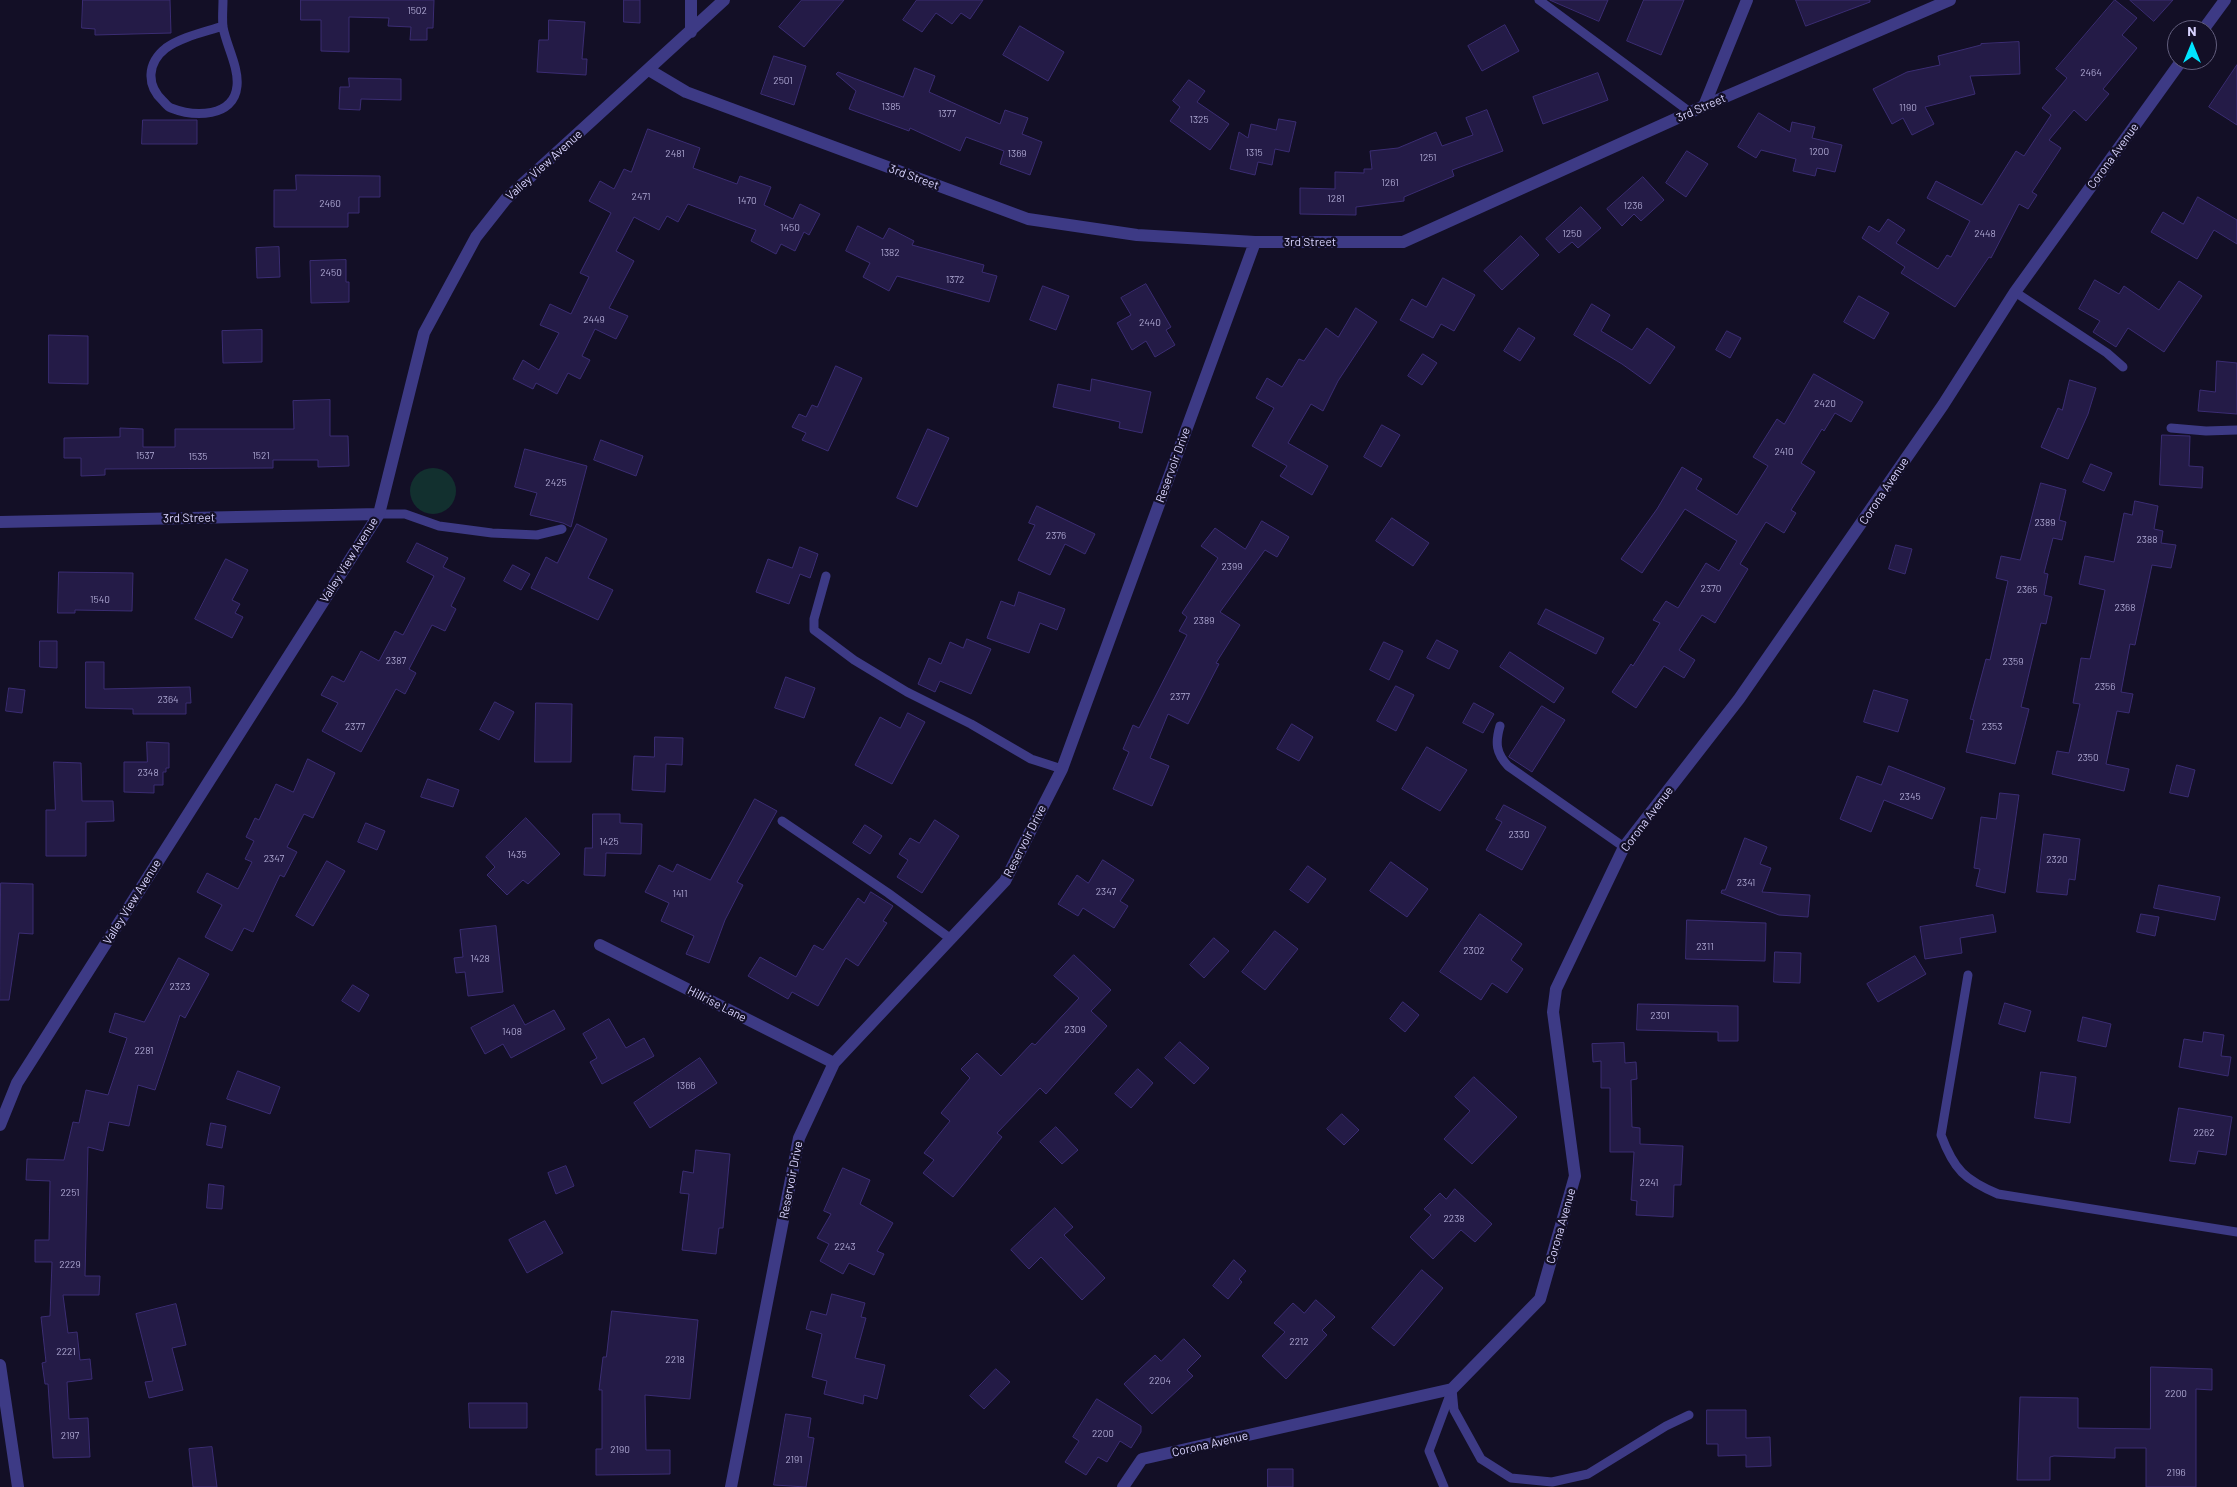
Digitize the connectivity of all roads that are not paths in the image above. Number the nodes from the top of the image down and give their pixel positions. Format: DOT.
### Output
graph roads {
  1 [pos="224,0"];
  2 [pos="691,0"];
  3 [pos="724,0"];
  4 [pos="1539,0"];
  5 [pos="1747,0"];
  6 [pos="1950,0"];
  7 [pos="2225,0"];
  8 [pos="2210,20"];
  9 [pos="223,26"];
  10 [pos="691,32"];
  11 [pos="649,70"];
  12 [pos="2175,70"];
  13 [pos="1704,106"];
  14 [pos="1690,112"];
  15 [pos="1255,242"];
  16 [pos="2015,292"];
  17 [pos="2123,367"];
  18 [pos="2171,428"];
  19 [pos="2237,430"];
  20 [pos="379,514"];
  21 [pos="0,522"];
  22 [pos="562,529"];
  23 [pos="826,576"];
  24 [pos="1500,726"];
  25 [pos="1062,769"];
  26 [pos="782,821"];
  27 [pos="1624,847"];
  28 [pos="951,939"];
  29 [pos="600,945"];
  30 [pos="1968,975"];
  31 [pos="834,1063"];
  32 [pos="0,1125"];
  33 [pos="2237,1232"];
  34 [pos="0,1365"];
  35 [pos="1452,1389"];
  36 [pos="1689,1415"];
  37 [pos="18,1487"];
  38 [pos="732,1487"];
  39 [pos="1123,1487"];
  40 [pos="1444,1487"];
  1 -- 9 [label="lane"];
  2 -- 10 [label="street"];
  3 -- 10 [label="street, Valley View Avenue"];
  4 -- 14 [label="lane"];
  5 -- 13 [label="street"];
  6 -- 13 [label="street, 3rd Street"];
  7 -- 8 [label="street"];
  9 -- 9 [label="lane"];
  10 -- 11 [label="street, Valley View Avenue"];
  11 -- 15 [label="street, 3rd Street"];
  11 -- 20 [label="street, Valley View Avenue"];
  12 -- 16 [label="street, Corona Avenue"];
  13 -- 14 [label="street, 3rd Street"];
  14 -- 15 [label="street, 3rd Street"];
  15 -- 25 [label="street, Reservoir Drive"];
  16 -- 17 [label="lane"];
  16 -- 27 [label="street, Corona Avenue"];
  18 -- 19 [label="lane"];
  20 -- 21 [label="street, 3rd Street"];
  20 -- 22 [label="lane"];
  20 -- 32 [label="street, Valley View Avenue"];
  23 -- 25 [label="lane"];
  24 -- 27 [label="lane"];
  25 -- 28 [label="street, Reservoir Drive"];
  26 -- 28 [label="lane"];
  27 -- 35 [label="street, Corona Avenue"];
  28 -- 31 [label="street, Reservoir Drive"];
  29 -- 31 [label="street, Hillrise Lane"];
  30 -- 33 [label="lane"];
  31 -- 38 [label="street, Reservoir Drive"];
  34 -- 37 [label="street"];
  35 -- 36 [label="lane"];
  35 -- 39 [label="street, Corona Avenue"];
  35 -- 40 [label="lane"];
}
